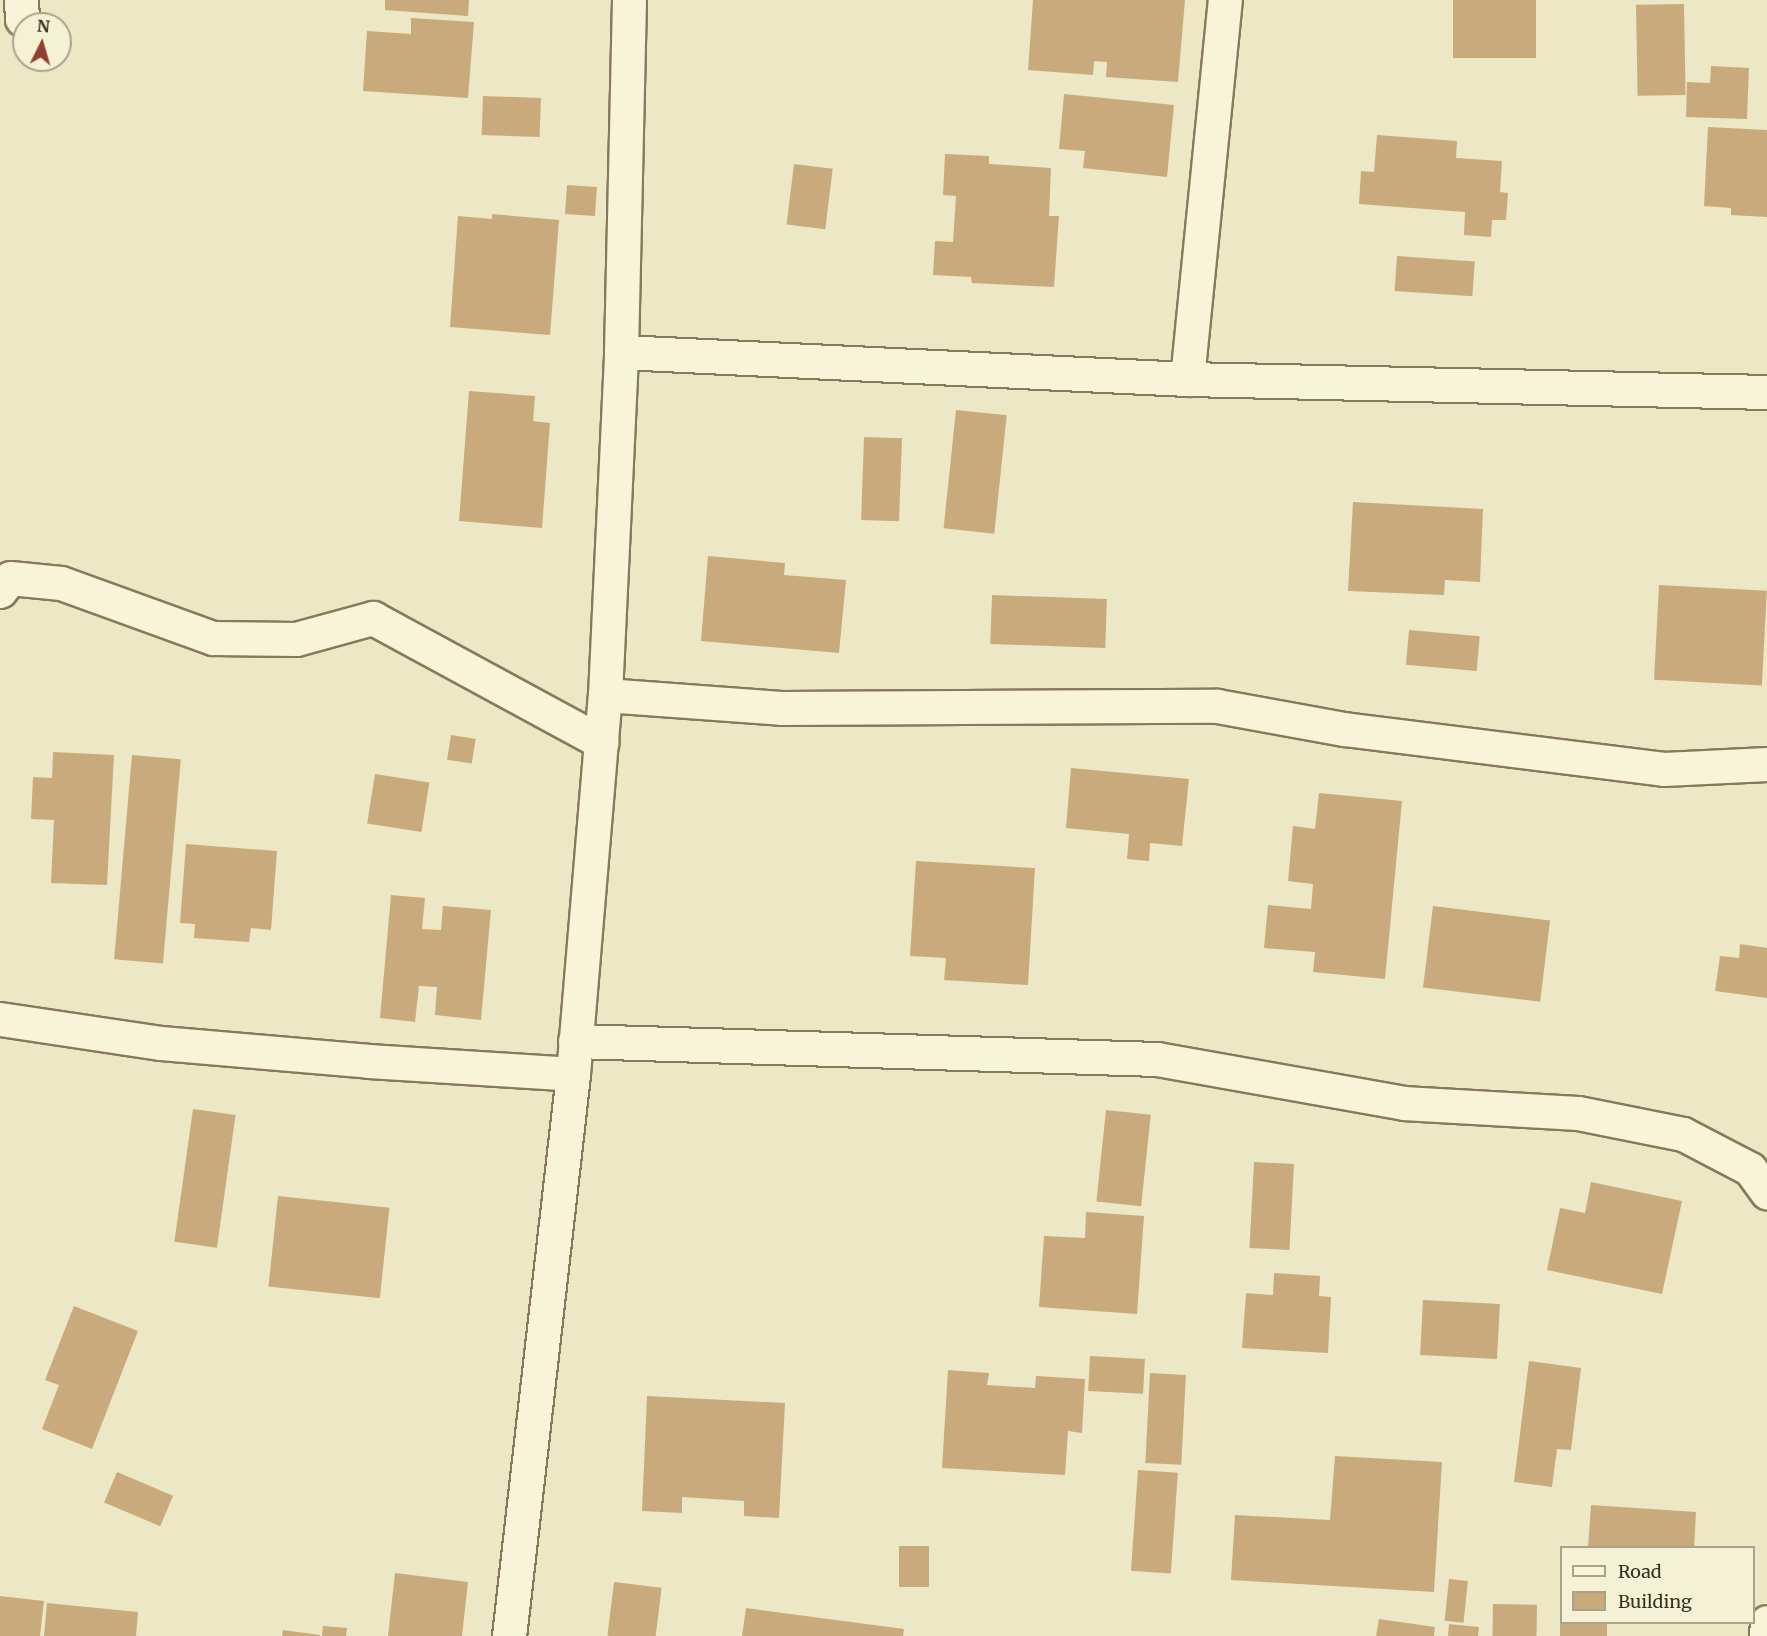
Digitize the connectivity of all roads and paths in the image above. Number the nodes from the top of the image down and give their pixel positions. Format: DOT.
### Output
graph roads {
  1 [pos="629,0"];
  2 [pos="1225,0"];
  3 [pos="621,352"];
  4 [pos="1187,379"];
  5 [pos="1767,392"];
  6 [pos="0,591"];
  7 [pos="605,695"];
  8 [pos="601,742"];
  9 [pos="1767,764"];
  10 [pos="0,1019"];
  11 [pos="576,1041"];
  12 [pos="573,1074"];
  13 [pos="1767,1191"];
  14 [pos="1767,1622"];
  15 [pos="509,1636"];
  16 [pos="1766,1636"];
  1 -- 3 [label="street"];
  2 -- 4 [label="street"];
  3 -- 4 [label="street"];
  3 -- 7 [label="street"];
  4 -- 5 [label="street"];
  6 -- 8 [label="street"];
  7 -- 8 [label="street"];
  7 -- 9 [label="street"];
  8 -- 11 [label="street"];
  10 -- 12 [label="street"];
  11 -- 12 [label="street"];
  11 -- 13 [label="street"];
  12 -- 15 [label="street"];
  14 -- 16 [label="street"];
}
